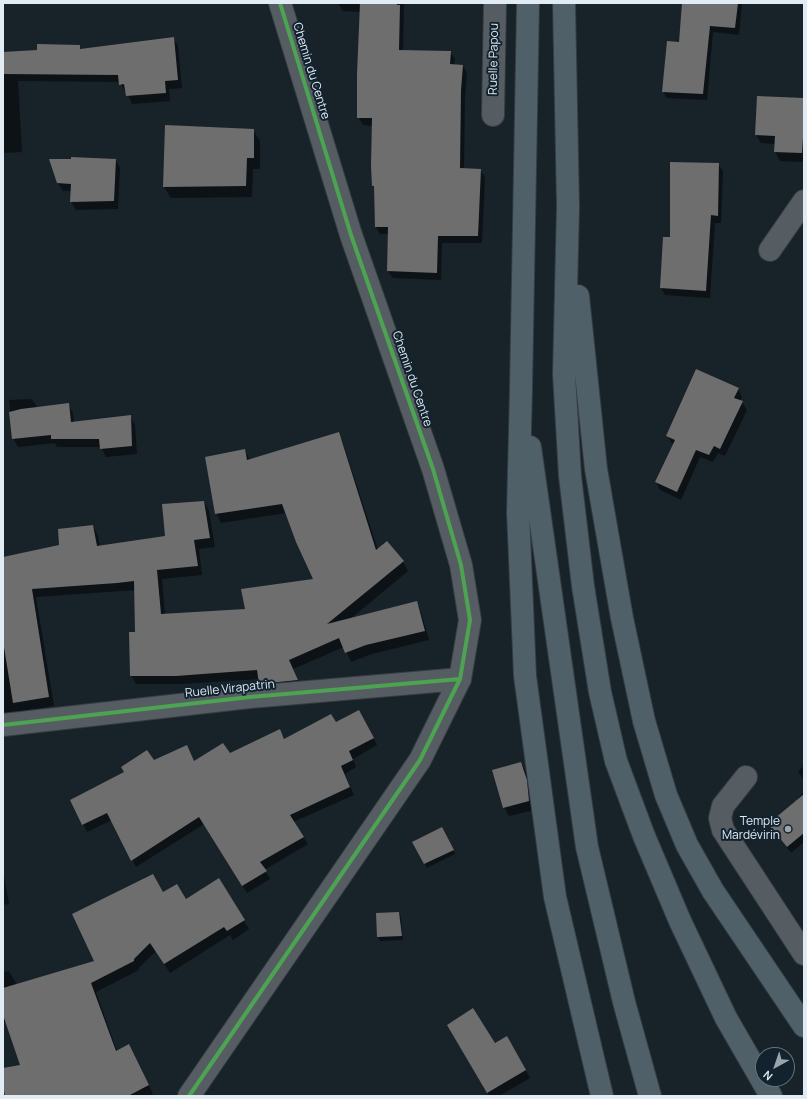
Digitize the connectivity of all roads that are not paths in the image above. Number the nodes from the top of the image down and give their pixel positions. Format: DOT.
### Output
graph roads {
  1 [pos="280,3"];
  2 [pos="495,3"];
  3 [pos="528,3"];
  4 [pos="564,3"];
  5 [pos="493,115"];
  6 [pos="804,201"];
  7 [pos="568,207"];
  8 [pos="770,250"];
  9 [pos="521,388"];
  10 [pos="460,679"];
  11 [pos="3,725"];
  12 [pos="746,777"];
  13 [pos="804,954"];
  14 [pos="804,1026"];
  15 [pos="189,1096"];
  16 [pos="602,1096"];
  17 [pos="650,1096"];
  18 [pos="771,1096"];
  1 -- 10 [label="street, Chemin du Centre"];
  2 -- 5 [label="street, Ruelle Papou"];
  3 -- 9 [label="highway"];
  4 -- 7 [label="highway"];
  6 -- 8 [label="street"];
  7 -- 14 [label="highway"];
  7 -- 18 [label="highway"];
  9 -- 16 [label="highway"];
  9 -- 17 [label="highway"];
  10 -- 11 [label="street, Ruelle Virapatrin"];
  10 -- 15 [label="street, Chemin du Centre"];
  12 -- 13 [label="street"];
}
